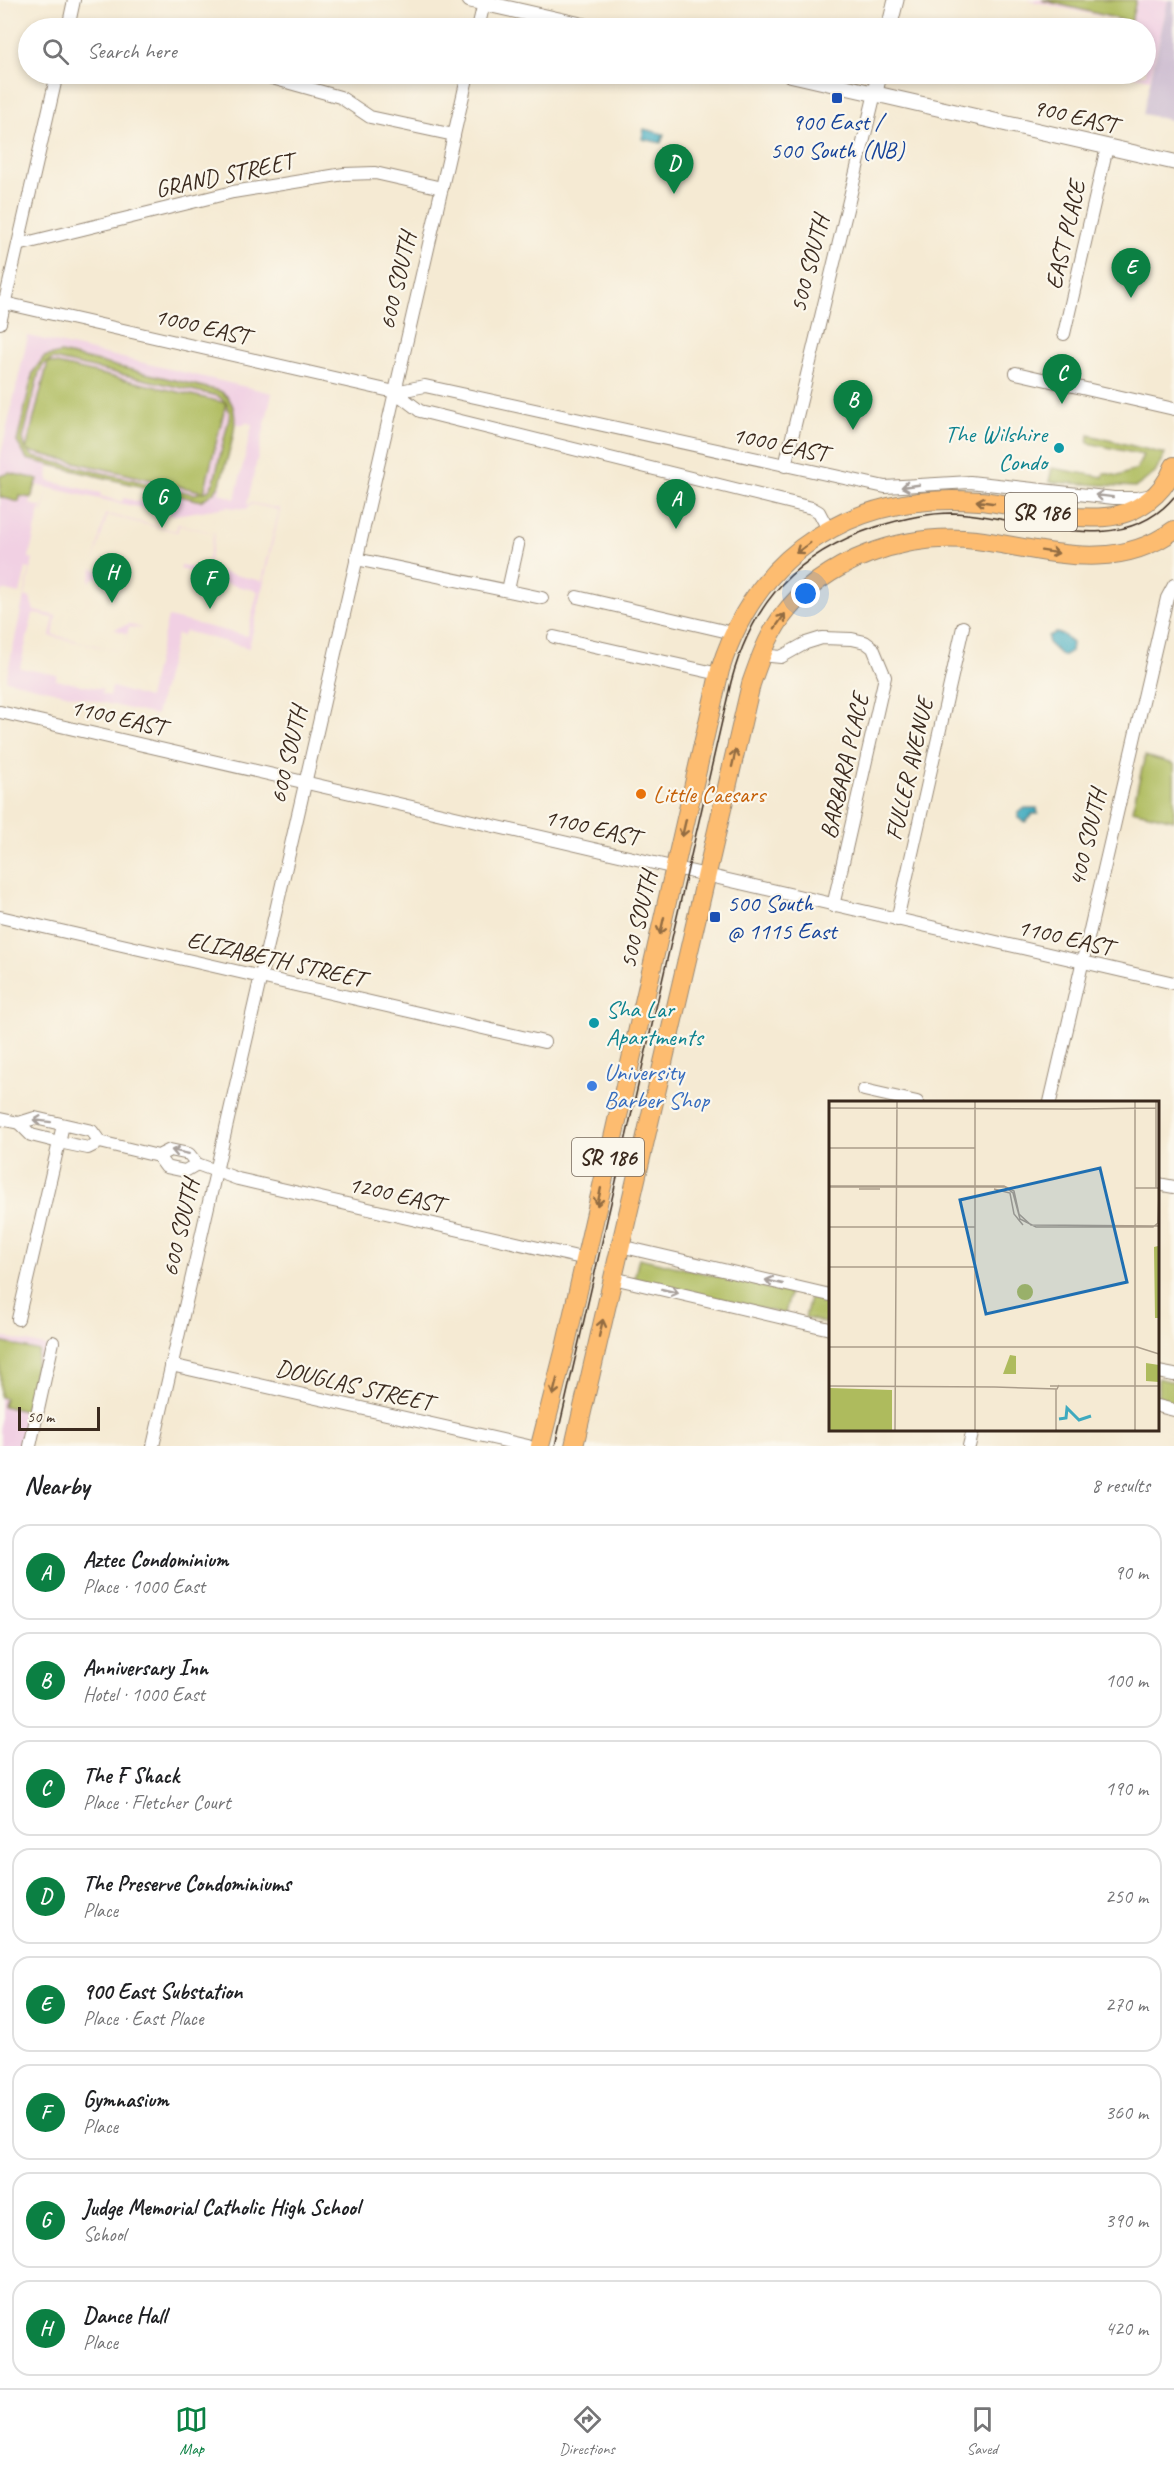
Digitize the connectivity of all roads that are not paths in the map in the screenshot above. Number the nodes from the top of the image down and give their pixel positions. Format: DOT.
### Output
graph roads {
  1 [pos="74,0"];
  2 [pos="896,0"];
  3 [pos="480,1"];
  4 [pos="73,18"];
  5 [pos="479,18"];
  6 [pos="552,18"];
  7 [pos="892,18"];
  8 [pos="55,84"];
  9 [pos="292,84"];
  10 [pos="466,84"];
  11 [pos="834,84"];
  12 [pos="877,84"];
  13 [pos="875,93"];
  14 [pos="454,135"];
  15 [pos="1107,147"];
  16 [pos="1174,162"];
  17 [pos="442,188"];
  18 [pos="18,245"];
  19 [pos="2,302"];
  20 [pos="0,323"];
  21 [pos="1064,334"];
  22 [pos="1016,373"];
  23 [pos="395,392"];
  24 [pos="1174,409"];
  25 [pos="785,466"];
  26 [pos="1174,466"];
  27 [pos="1161,490"];
  28 [pos="1174,530"];
  29 [pos="829,531"];
  30 [pos="518,545"];
  31 [pos="356,559"];
  32 [pos="1174,585"];
  33 [pos="507,590"];
  34 [pos="578,597"];
  35 [pos="542,598"];
  36 [pos="963,627"];
  37 [pos="733,633"];
  38 [pos="554,637"];
  39 [pos="761,655"];
  40 [pos="719,674"];
  41 [pos="0,712"];
  42 [pos="305,782"];
  43 [pos="675,868"];
  44 [pos="706,876"];
  45 [pos="833,906"];
  46 [pos="0,917"];
  47 [pos="897,920"];
  48 [pos="1083,963"];
  49 [pos="261,977"];
  50 [pos="1174,983"];
  51 [pos="544,1042"];
  52 [pos="864,1090"];
  53 [pos="913,1101"];
  54 [pos="1050,1101"];
  55 [pos="0,1119"];
  56 [pos="19,1123"];
  57 [pos="63,1125"];
  58 [pos="59,1142"];
  59 [pos="100,1142"];
  60 [pos="159,1156"];
  61 [pos="197,1164"];
  62 [pos="216,1172"];
  63 [pos="1159,1184"];
  64 [pos="1174,1187"];
  65 [pos="620,1246"];
  66 [pos="586,1259"];
  67 [pos="613,1278"];
  68 [pos="829,1295"];
  69 [pos="18,1319"];
  70 [pos="829,1329"];
  71 [pos="53,1342"];
  72 [pos="171,1365"];
  73 [pos="1159,1372"];
  74 [pos="1174,1376"];
  75 [pos="1159,1406"];
  76 [pos="1174,1410"];
  77 [pos="973,1431"];
  78 [pos="30,1446"];
  79 [pos="153,1446"];
  80 [pos="528,1446"];
  81 [pos="540,1446"];
  82 [pos="574,1446"];
  83 [pos="969,1446"];
  1 -- 4 [label="street"];
  2 -- 7 [label="street"];
  3 -- 5 [label="street"];
  3 -- 6 [label="street"];
  8 -- 18 [label="street"];
  9 -- 14 [label="street"];
  10 -- 14 [label="street, 600 SOUTH"];
  11 -- 13 [label="street, 900 EAST"];
  12 -- 13 [label="street, 500 SOUTH"];
  13 -- 15 [label="street, 900 EAST"];
  13 -- 25 [label="street, 500 SOUTH"];
  14 -- 17 [label="street, 600 SOUTH"];
  15 -- 16 [label="street, 900 EAST"];
  15 -- 21 [label="street, EAST PLACE"];
  17 -- 18 [label="street, GRAND STREET"];
  17 -- 23 [label="street, 600 SOUTH"];
  18 -- 19 [label="street"];
  19 -- 20 [label="street"];
  19 -- 23 [label="street, 1000 EAST"];
  22 -- 24 [label="street"];
  23 -- 25 [label="street, 1000 EAST"];
  23 -- 29 [label="street, 1000 EAST"];
  23 -- 31 [label="street, 600 SOUTH"];
  27 -- 25 [label="street, 1000 EAST, one-way"];
  26 -- 27 [label="main road, SR 186"];
  27 -- 29 [label="main road, 500 SOUTH / SR 186, one-way"];
  39 -- 28 [label="main road, SR 186, one-way"];
  29 -- 37 [label="main road, 500 SOUTH / SR 186, one-way"];
  30 -- 33 [label="street"];
  31 -- 33 [label="street"];
  31 -- 42 [label="street, 600 SOUTH"];
  32 -- 48 [label="street, 400 SOUTH"];
  33 -- 35 [label="street"];
  34 -- 37 [label="street"];
  36 -- 47 [label="street, FULLER AVENUE"];
  37 -- 40 [label="main road, 500 SOUTH / SR 186"];
  38 -- 40 [label="street"];
  44 -- 39 [label="main road, SR 186, one-way"];
  39 -- 45 [label="street, BARBARA PLACE"];
  40 -- 43 [label="main road, 500 SOUTH / SR 186, one-way"];
  41 -- 42 [label="street, 1100 EAST"];
  42 -- 43 [label="street, 1100 EAST"];
  42 -- 49 [label="street, 600 SOUTH"];
  43 -- 44 [label="street, 1100 EAST"];
  43 -- 66 [label="main road, 500 SOUTH / SR 186, one-way"];
  44 -- 45 [label="street, 1100 EAST"];
  44 -- 65 [label="main road, SR 186"];
  45 -- 47 [label="street, 1100 EAST"];
  46 -- 49 [label="street, ELIZABETH STREET"];
  47 -- 48 [label="street, 1100 EAST"];
  48 -- 50 [label="street, 1100 EAST"];
  48 -- 54 [label="street, 400 SOUTH"];
  49 -- 51 [label="street, ELIZABETH STREET"];
  49 -- 62 [label="street, 600 SOUTH"];
  52 -- 53 [label="street"];
  55 -- 56 [label="street, 1200 EAST"];
  57 -- 56 [label="street, 1200 EAST, one-way"];
  56 -- 58 [label="street, 1200 EAST"];
  57 -- 58 [label="street"];
  57 -- 59 [label="street, 1200 EAST"];
  58 -- 59 [label="street, 1200 EAST"];
  58 -- 69 [label="street"];
  59 -- 60 [label="street, 1200 EAST"];
  61 -- 60 [label="street, 1200 EAST, one-way"];
  60 -- 61 [label="street, 1200 EAST"];
  61 -- 62 [label="street, 1200 EAST"];
  62 -- 66 [label="street, 1200 EAST"];
  62 -- 72 [label="street, 600 SOUTH"];
  63 -- 64 [label="street"];
  65 -- 67 [label="main road, SR 186"];
  68 -- 65 [label="street, one-way"];
  66 -- 81 [label="main road, 500 SOUTH / SR 186, one-way"];
  67 -- 70 [label="street, one-way"];
  82 -- 67 [label="main road, SR 186, one-way"];
  71 -- 78 [label="street"];
  72 -- 79 [label="street, 600 SOUTH"];
  72 -- 80 [label="street, DOUGLAS STREET"];
  73 -- 74 [label="street"];
  75 -- 76 [label="street"];
  77 -- 83 [label="street"];
}
